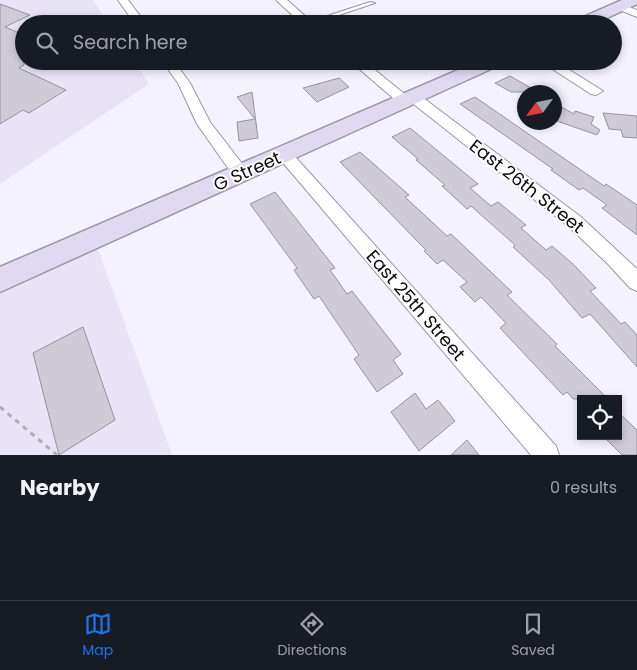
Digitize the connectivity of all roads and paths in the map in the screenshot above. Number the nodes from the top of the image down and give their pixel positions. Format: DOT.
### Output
graph roads {
  1 [pos="123,0"];
  2 [pos="281,0"];
  3 [pos="634,0"];
  4 [pos="372,3"];
  5 [pos="619,6"];
  6 [pos="637,14"];
  7 [pos="134,15"];
  8 [pos="298,15"];
  9 [pos="336,15"];
  10 [pos="600,15"];
  11 [pos="175,70"];
  12 [pos="369,70"];
  13 [pos="474,70"];
  14 [pos="561,70"];
  15 [pos="596,91"];
  16 [pos="409,99"];
  17 [pos="284,154"];
  18 [pos="241,174"];
  19 [pos="0,280"];
  20 [pos="637,282"];
  21 [pos="0,407"];
  22 [pos="57,455"];
  23 [pos="547,455"];
  1 -- 7 [label="street"];
  2 -- 8 [label="street"];
  3 -- 5 [label="main road"];
  4 -- 9 [label="lane"];
  5 -- 6 [label="street"];
  5 -- 10 [label="main road"];
  11 -- 18 [label="street"];
  12 -- 16 [label="street, East 26th Street"];
  13 -- 16 [label="main road, G Street"];
  14 -- 15 [label="street"];
  16 -- 17 [label="main road, G Street"];
  16 -- 20 [label="street, East 26th Street"];
  17 -- 18 [label="main road, G Street"];
  17 -- 23 [label="street, East 25th Street"];
  18 -- 19 [label="main road, G Street"];
  21 -- 22 [label="path"];
}
